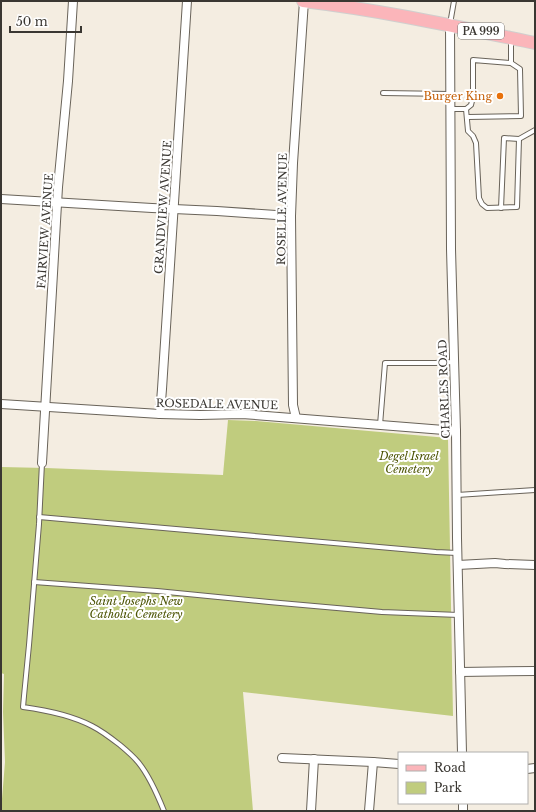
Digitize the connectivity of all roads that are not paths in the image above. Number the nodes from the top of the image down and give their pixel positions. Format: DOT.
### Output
graph roads {
  1 [pos="73,1"];
  2 [pos="188,1"];
  3 [pos="304,1"];
  4 [pos="454,1"];
  5 [pos="352,4"];
  6 [pos="450,24"];
  7 [pos="511,38"];
  8 [pos="535,43"];
  9 [pos="511,63"];
  10 [pos="383,93"];
  11 [pos="450,94"];
  12 [pos="450,109"];
  13 [pos="466,109"];
  14 [pos="468,117"];
  15 [pos="535,130"];
  16 [pos="519,139"];
  17 [pos="1,199"];
  18 [pos="58,202"];
  19 [pos="501,208"];
  20 [pos="173,209"];
  21 [pos="291,216"];
  22 [pos="454,362"];
  23 [pos="1,404"];
  24 [pos="45,407"];
  25 [pos="160,414"];
  26 [pos="296,418"];
  27 [pos="380,425"];
  28 [pos="456,430"];
  29 [pos="42,463"];
  30 [pos="535,490"];
  31 [pos="457,494"];
  32 [pos="39,517"];
  33 [pos="458,553"];
  34 [pos="458,565"];
  35 [pos="535,565"];
  36 [pos="34,582"];
  37 [pos="459,615"];
  38 [pos="535,671"];
  39 [pos="460,672"];
  40 [pos="462,752"];
  41 [pos="282,758"];
  42 [pos="314,760"];
  43 [pos="373,762"];
  44 [pos="398,764"];
  45 [pos="164,811"];
  46 [pos="311,811"];
  47 [pos="369,811"];
  1 -- 18 [label="street, FAIRVIEW AVENUE"];
  2 -- 20 [label="street, GRANDVIEW AVENUE"];
  3 -- 5 [label="main road, PA 999"];
  3 -- 21 [label="street, ROSELLE AVENUE"];
  4 -- 6 [label="lane"];
  5 -- 6 [label="main road, PA 999"];
  6 -- 7 [label="main road, PA 999"];
  6 -- 11 [label="street, CHARLES ROAD"];
  7 -- 8 [label="main road, PA 999"];
  7 -- 9 [label="lane"];
  9 -- 13 [label="lane"];
  9 -- 14 [label="lane"];
  10 -- 11 [label="lane"];
  11 -- 12 [label="street, CHARLES ROAD"];
  12 -- 13 [label="lane"];
  12 -- 22 [label="street, CHARLES ROAD"];
  13 -- 14 [label="lane"];
  14 -- 19 [label="lane"];
  15 -- 16 [label="lane"];
  16 -- 19 [label="lane"];
  16 -- 19 [label="lane"];
  17 -- 18 [label="street"];
  18 -- 20 [label="street"];
  18 -- 24 [label="street, FAIRVIEW AVENUE"];
  20 -- 21 [label="street"];
  20 -- 25 [label="street, GRANDVIEW AVENUE"];
  21 -- 26 [label="street, ROSELLE AVENUE"];
  22 -- 27 [label="lane"];
  22 -- 28 [label="street, CHARLES ROAD"];
  23 -- 24 [label="street, ROSEDALE AVENUE"];
  24 -- 25 [label="street, ROSEDALE AVENUE"];
  24 -- 29 [label="street, FAIRVIEW AVENUE"];
  25 -- 26 [label="street, ROSEDALE AVENUE"];
  26 -- 27 [label="street, ROSEDALE AVENUE"];
  27 -- 28 [label="street, ROSEDALE AVENUE"];
  28 -- 31 [label="street, CHARLES ROAD"];
  29 -- 32 [label="lane"];
  30 -- 31 [label="lane"];
  31 -- 33 [label="street, CHARLES ROAD"];
  32 -- 33 [label="lane"];
  32 -- 36 [label="lane"];
  33 -- 34 [label="street, CHARLES ROAD"];
  34 -- 35 [label="street"];
  34 -- 37 [label="street, CHARLES ROAD"];
  36 -- 37 [label="lane"];
  36 -- 45 [label="lane"];
  37 -- 39 [label="street, CHARLES ROAD"];
  38 -- 39 [label="street"];
  39 -- 40 [label="street, CHARLES ROAD"];
  41 -- 42 [label="street"];
  42 -- 43 [label="street"];
  42 -- 46 [label="street"];
  43 -- 44 [label="street"];
  43 -- 47 [label="street"];
}
